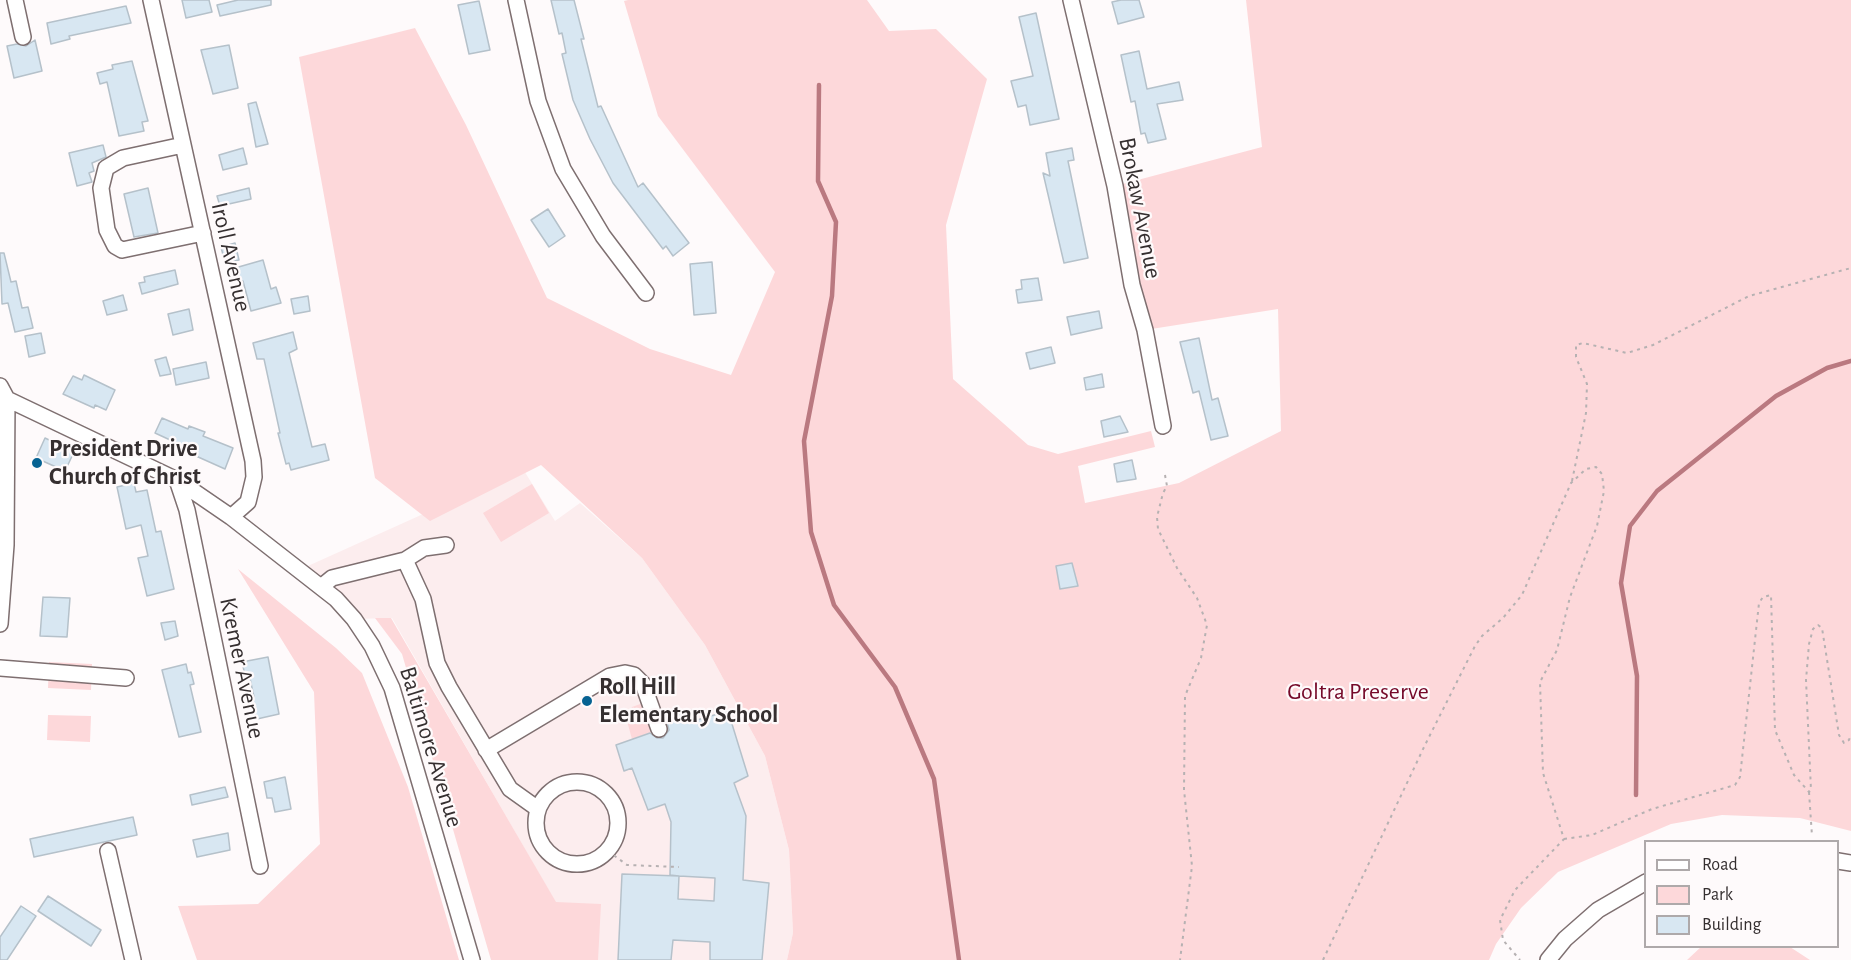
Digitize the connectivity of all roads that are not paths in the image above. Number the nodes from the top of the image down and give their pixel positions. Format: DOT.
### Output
graph roads {
  1 [pos="15,0"];
  2 [pos="151,0"];
  3 [pos="516,0"];
  4 [pos="1071,0"];
  5 [pos="23,37"];
  6 [pos="183,145"];
  7 [pos="203,233"];
  8 [pos="646,293"];
  9 [pos="4,393"];
  10 [pos="1163,426"];
  11 [pos="177,480"];
  12 [pos="231,517"];
  13 [pos="446,545"];
  14 [pos="405,560"];
  15 [pos="321,587"];
  16 [pos="0,624"];
  17 [pos="0,668"];
  18 [pos="126,678"];
  19 [pos="659,729"];
  20 [pos="486,750"];
  21 [pos="538,809"];
  22 [pos="108,851"];
  23 [pos="260,866"];
  24 [pos="1644,883"];
  25 [pos="133,960"];
  26 [pos="472,960"];
  27 [pos="1548,960"];
  1 -- 5 [label="street"];
  2 -- 6 [label="street, Iroll Avenue"];
  3 -- 8 [label="street"];
  4 -- 10 [label="street, Brokaw Avenue"];
  6 -- 7 [label="street, Iroll Avenue"];
  6 -- 7 [label="street"];
  7 -- 12 [label="street, Iroll Avenue"];
  9 -- 11 [label="street, Baltimore Avenue"];
  9 -- 16 [label="street"];
  11 -- 12 [label="street, Baltimore Avenue"];
  11 -- 23 [label="street, Kremer Avenue"];
  12 -- 15 [label="street, Baltimore Avenue"];
  13 -- 14 [label="street"];
  14 -- 15 [label="street"];
  14 -- 20 [label="street"];
  15 -- 26 [label="street, Baltimore Avenue"];
  17 -- 18 [label="street"];
  19 -- 20 [label="street"];
  20 -- 21 [label="street"];
  21 -- 21 [label="street"];
  22 -- 25 [label="street"];
  24 -- 27 [label="street"];
}
